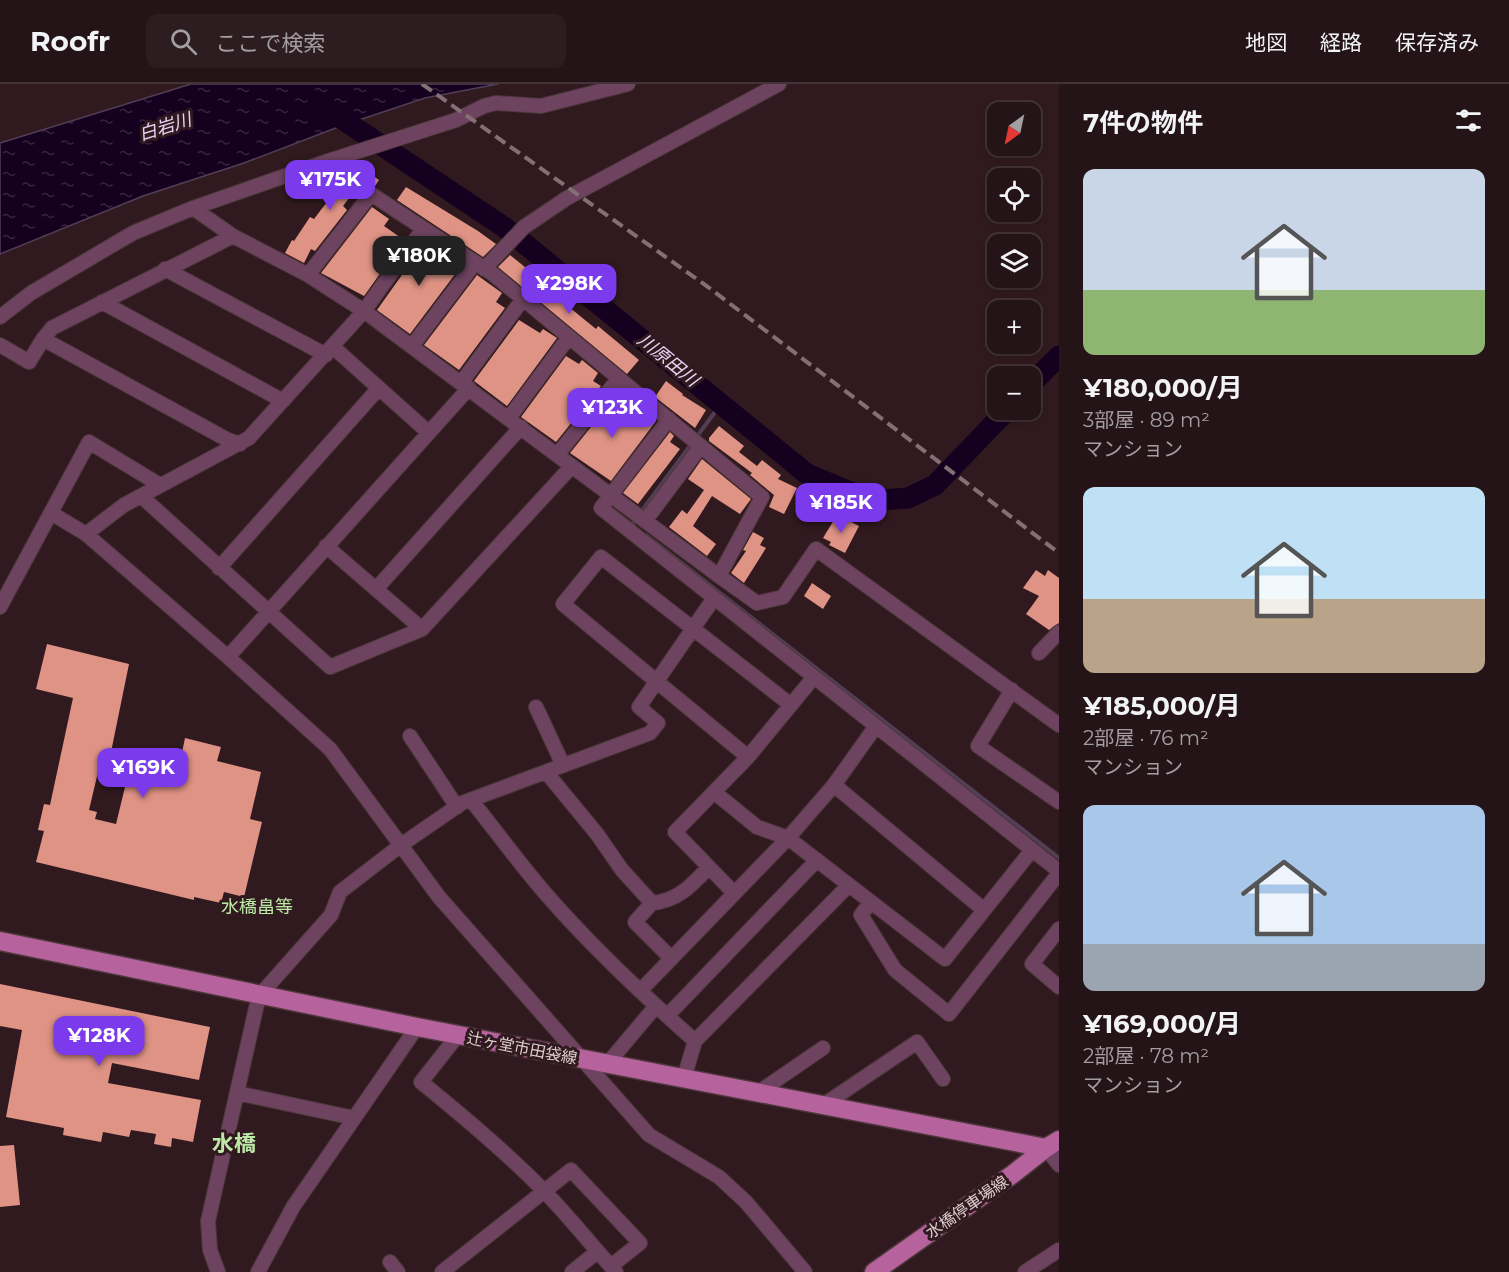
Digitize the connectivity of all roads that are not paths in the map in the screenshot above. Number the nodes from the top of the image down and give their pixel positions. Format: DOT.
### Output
graph roads {
  1 [pos="628,84"];
  2 [pos="779,84"];
  3 [pos="193,208"];
  4 [pos="423,229"];
  5 [pos="232,236"];
  6 [pos="479,266"];
  7 [pos="165,269"];
  8 [pos="308,275"];
  9 [pos="523,299"];
  10 [pos="102,303"];
  11 [pos="364,311"];
  12 [pos="0,318"];
  13 [pos="569,337"];
  14 [pos="43,339"];
  15 [pos="0,345"];
  16 [pos="412,346"];
  17 [pos="329,351"];
  18 [pos="619,378"];
  19 [pos="465,385"];
  20 [pos="379,388"];
  21 [pos="283,401"];
  22 [pos="509,418"];
  23 [pos="669,419"];
  24 [pos="520,427"];
  25 [pos="428,432"];
  26 [pos="240,444"];
  27 [pos="702,447"];
  28 [pos="557,455"];
  29 [pos="572,466"];
  30 [pos="160,485"];
  31 [pos="610,494"];
  32 [pos="141,496"];
  33 [pos="51,513"];
  34 [pos="645,521"];
  35 [pos="86,534"];
  36 [pos="326,546"];
  37 [pos="219,568"];
  38 [pos="719,576"];
  39 [pos="376,589"];
  40 [pos="714,598"];
  41 [pos="0,607"];
  42 [pos="268,612"];
  43 [pos="422,629"];
  44 [pos="692,629"];
  45 [pos="1059,632"];
  46 [pos="1039,653"];
  47 [pos="228,657"];
  48 [pos="814,676"];
  49 [pos="657,682"];
  50 [pos="1012,690"];
  51 [pos="791,705"];
  52 [pos="536,707"];
  53 [pos="1059,725"];
  54 [pos="876,726"];
  55 [pos="410,736"];
  56 [pos="748,757"];
  57 [pos="562,765"];
  58 [pos="546,772"];
  59 [pos="834,786"];
  60 [pos="714,792"];
  61 [pos="471,800"];
  62 [pos="1059,802"];
  63 [pos="457,807"];
  64 [pos="788,838"];
  65 [pos="401,845"];
  66 [pos="1032,850"];
  67 [pos="818,860"];
  68 [pos="709,867"];
  69 [pos="1059,872"];
  70 [pos="849,885"];
  71 [pos="734,893"];
  72 [pos="871,902"];
  73 [pos="652,903"];
  74 [pos="984,910"];
  75 [pos="1059,929"];
  76 [pos="0,941"];
  77 [pos="671,958"];
  78 [pos="1059,987"];
  79 [pos="640,991"];
  80 [pos="260,995"];
  81 [pos="656,1006"];
  82 [pos="667,1016"];
  83 [pos="417,1028"];
  84 [pos="458,1035"];
  85 [pos="695,1041"];
  86 [pos="822,1048"];
  87 [pos="583,1059"];
  88 [pos="608,1064"];
  89 [pos="684,1078"];
  90 [pos="943,1079"];
  91 [pos="759,1092"];
  92 [pos="237,1093"];
  93 [pos="825,1104"];
  94 [pos="354,1118"];
  95 [pos="1052,1144"];
  96 [pos="1059,1165"];
  97 [pos="544,1190"];
  98 [pos="1059,1250"];
  99 [pos="597,1252"];
  100 [pos="613,1269"];
  101 [pos="218,1272"];
  102 [pos="258,1272"];
  103 [pos="442,1272"];
  104 [pos="572,1272"];
  105 [pos="805,1272"];
  106 [pos="873,1272"];
  107 [pos="1025,1272"];
  1 -- 3 [label="street"];
  2 -- 6 [label="street"];
  3 -- 5 [label="street"];
  3 -- 12 [label="street"];
  4 -- 6 [label="street"];
  4 -- 8 [label="street"];
  4 -- 11 [label="street"];
  5 -- 7 [label="street"];
  5 -- 8 [label="street"];
  6 -- 9 [label="street"];
  6 -- 16 [label="street"];
  7 -- 10 [label="street"];
  7 -- 17 [label="street"];
  8 -- 11 [label="street"];
  9 -- 13 [label="street"];
  9 -- 19 [label="street"];
  10 -- 14 [label="street"];
  10 -- 21 [label="street"];
  11 -- 16 [label="street"];
  11 -- 17 [label="street"];
  13 -- 18 [label="street"];
  13 -- 22 [label="street"];
  14 -- 15 [label="street"];
  14 -- 26 [label="street"];
  16 -- 19 [label="street"];
  17 -- 20 [label="street"];
  17 -- 21 [label="street"];
  18 -- 23 [label="street"];
  18 -- 28 [label="street"];
  19 -- 22 [label="street"];
  19 -- 25 [label="street"];
  20 -- 25 [label="street"];
  20 -- 37 [label="street"];
  21 -- 26 [label="street"];
  22 -- 24 [label="street"];
  23 -- 27 [label="street"];
  23 -- 31 [label="street"];
  24 -- 28 [label="street"];
  24 -- 39 [label="street"];
  25 -- 36 [label="street"];
  26 -- 30 [label="street"];
  27 -- 34 [label="street"];
  27 -- 38 [label="street"];
  28 -- 29 [label="street"];
  29 -- 31 [label="street"];
  29 -- 43 [label="street"];
  30 -- 32 [label="street"];
  30 -- 33 [label="street"];
  31 -- 34 [label="street"];
  31 -- 40 [label="street"];
  32 -- 35 [label="street"];
  32 -- 37 [label="street"];
  33 -- 35 [label="street"];
  33 -- 41 [label="street"];
  34 -- 38 [label="street"];
  35 -- 47 [label="street"];
  36 -- 39 [label="street"];
  36 -- 42 [label="street"];
  37 -- 42 [label="street"];
  38 -- 50 [label="street"];
  39 -- 43 [label="street"];
  40 -- 44 [label="street"];
  40 -- 48 [label="street"];
  42 -- 43 [label="street"];
  42 -- 47 [label="street"];
  44 -- 49 [label="street"];
  44 -- 49 [label="street"];
  44 -- 51 [label="street"];
  45 -- 46 [label="street"];
  47 -- 65 [label="street"];
  48 -- 51 [label="street"];
  48 -- 54 [label="street"];
  49 -- 56 [label="street"];
  49 -- 57 [label="street"];
  50 -- 53 [label="street"];
  50 -- 62 [label="street"];
  51 -- 56 [label="street"];
  52 -- 57 [label="street"];
  54 -- 59 [label="street"];
  54 -- 66 [label="street"];
  55 -- 63 [label="street"];
  56 -- 60 [label="street"];
  57 -- 58 [label="street"];
  58 -- 61 [label="street"];
  58 -- 73 [label="street"];
  59 -- 64 [label="street"];
  59 -- 74 [label="street"];
  60 -- 64 [label="street"];
  60 -- 68 [label="street"];
  61 -- 63 [label="street"];
  61 -- 79 [label="street"];
  63 -- 65 [label="street"];
  64 -- 67 [label="street"];
  64 -- 71 [label="street"];
  65 -- 80 [label="street"];
  65 -- 87 [label="street"];
  66 -- 69 [label="street"];
  66 -- 74 [label="street"];
  67 -- 70 [label="street"];
  67 -- 82 [label="street"];
  68 -- 71 [label="street"];
  68 -- 73 [label="street"];
  69 -- 72 [label="street"];
  70 -- 72 [label="street"];
  70 -- 85 [label="street"];
  71 -- 77 [label="street"];
  72 -- 74 [label="street"];
  73 -- 77 [label="street"];
  75 -- 78 [label="street"];
  76 -- 80 [label="main road, 辻ヶ堂市田袋線"];
  77 -- 79 [label="street"];
  79 -- 81 [label="street"];
  80 -- 83 [label="main road, 辻ヶ堂市田袋線"];
  80 -- 92 [label="street"];
  81 -- 82 [label="street"];
  81 -- 88 [label="street"];
  82 -- 85 [label="street"];
  83 -- 84 [label="main road, 辻ヶ堂市田袋線"];
  83 -- 94 [label="street"];
  84 -- 87 [label="main road, 辻ヶ堂市田袋線"];
  84 -- 97 [label="street"];
  85 -- 89 [label="street"];
  86 -- 91 [label="street"];
  87 -- 88 [label="main road, 辻ヶ堂市田袋線"];
  87 -- 105 [label="street"];
  88 -- 89 [label="main road, 辻ヶ堂市田袋線"];
  89 -- 91 [label="main road, 辻ヶ堂市田袋線"];
  90 -- 93 [label="street"];
  91 -- 93 [label="main road, 辻ヶ堂市田袋線"];
  92 -- 94 [label="street"];
  92 -- 101 [label="street"];
  93 -- 95 [label="main road, 辻ヶ堂市田袋線"];
  94 -- 102 [label="street"];
  95 -- 96 [label="street"];
  95 -- 106 [label="main road, 水橋停車場線"];
  97 -- 99 [label="street"];
  97 -- 100 [label="street"];
  97 -- 103 [label="street"];
  98 -- 107 [label="street"];
  99 -- 100 [label="street"];
  99 -- 104 [label="street"];
}
